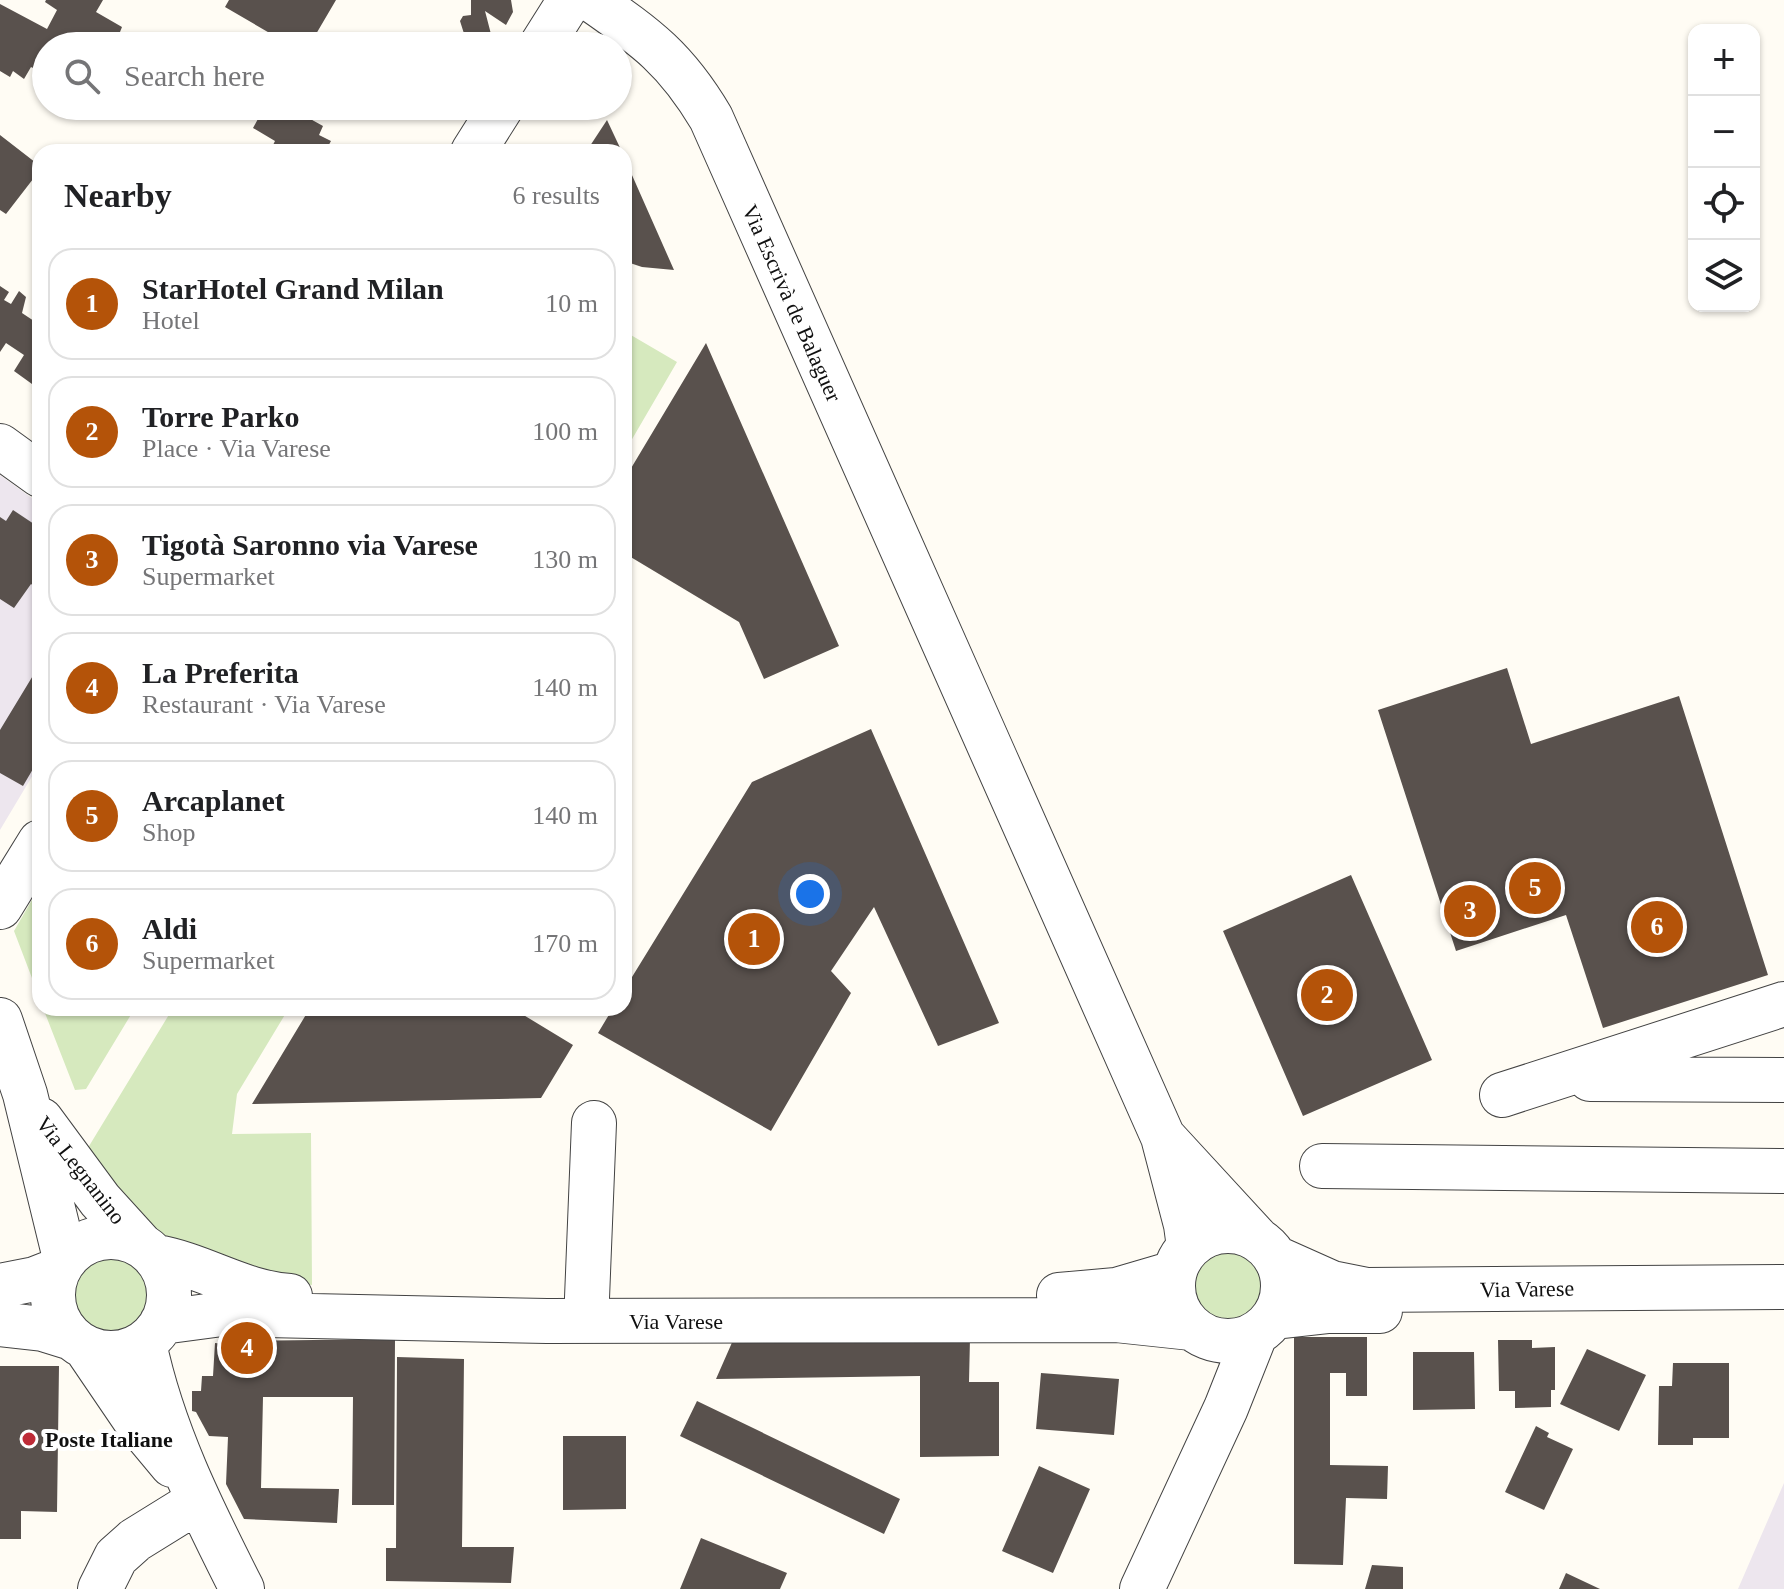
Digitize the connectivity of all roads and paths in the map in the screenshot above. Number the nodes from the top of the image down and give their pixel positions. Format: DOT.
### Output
graph roads {
  1 [pos="570,0"];
  2 [pos="592,0"];
  3 [pos="550,32"];
  4 [pos="493,120"];
  5 [pos="478,144"];
  6 [pos="0,446"];
  7 [pos="32,469"];
  8 [pos="32,855"];
  9 [pos="0,907"];
  10 [pos="1784,1004"];
  11 [pos="0,1020"];
  12 [pos="1549,1079"];
  13 [pos="1784,1080"];
  14 [pos="16,1086"];
  15 [pos="1502,1095"];
  16 [pos="594,1123"];
  17 [pos="1163,1137"];
  18 [pos="1322,1166"];
  19 [pos="1784,1171"];
  20 [pos="1267,1249"];
  21 [pos="148,1250"];
  22 [pos="1181,1260"];
  23 [pos="62,1264"];
  24 [pos="0,1286"];
  25 [pos="1784,1287"];
  26 [pos="587,1298"];
  27 [pos="1784,1309"];
  28 [pos="0,1324"];
  29 [pos="1265,1326"];
  30 [pos="153,1332"];
  31 [pos="1199,1333"];
  32 [pos="79,1343"];
  33 [pos="1226,1408"];
  34 [pos="194,1492"];
  35 [pos="100,1589"];
  36 [pos="242,1589"];
  37 [pos="1142,1589"];
  1 -- 3 [label="street"];
  2 -- 17 [label="street, Via Escrivà de Balaguer"];
  4 -- 5 [label="street"];
  6 -- 7 [label="street"];
  8 -- 9 [label="street"];
  10 -- 12 [label="street"];
  11 -- 14 [label="street, Via Legnanino"];
  12 -- 13 [label="street"];
  12 -- 15 [label="street"];
  14 -- 21 [label="street, Via Legnanino"];
  14 -- 23 [label="street, Via Legnanino"];
  16 -- 26 [label="street"];
  17 -- 20 [label="street"];
  17 -- 22 [label="street"];
  18 -- 19 [label="street"];
  20 -- 22 [label="street"];
  20 -- 25 [label="street, Via Varese"];
  20 -- 29 [label="street"];
  21 -- 23 [label="street"];
  21 -- 26 [label="street, Via Varese"];
  21 -- 30 [label="street"];
  22 -- 26 [label="street, Via Varese"];
  22 -- 31 [label="street"];
  23 -- 24 [label="street"];
  23 -- 32 [label="street"];
  27 -- 29 [label="street, Via Varese"];
  28 -- 32 [label="street"];
  29 -- 31 [label="street"];
  29 -- 33 [label="street"];
  30 -- 31 [label="street, Via Varese"];
  30 -- 32 [label="street"];
  30 -- 34 [label="street"];
  31 -- 33 [label="street"];
  32 -- 34 [label="street"];
  33 -- 37 [label="street"];
  34 -- 35 [label="street"];
  34 -- 36 [label="street"];
}
